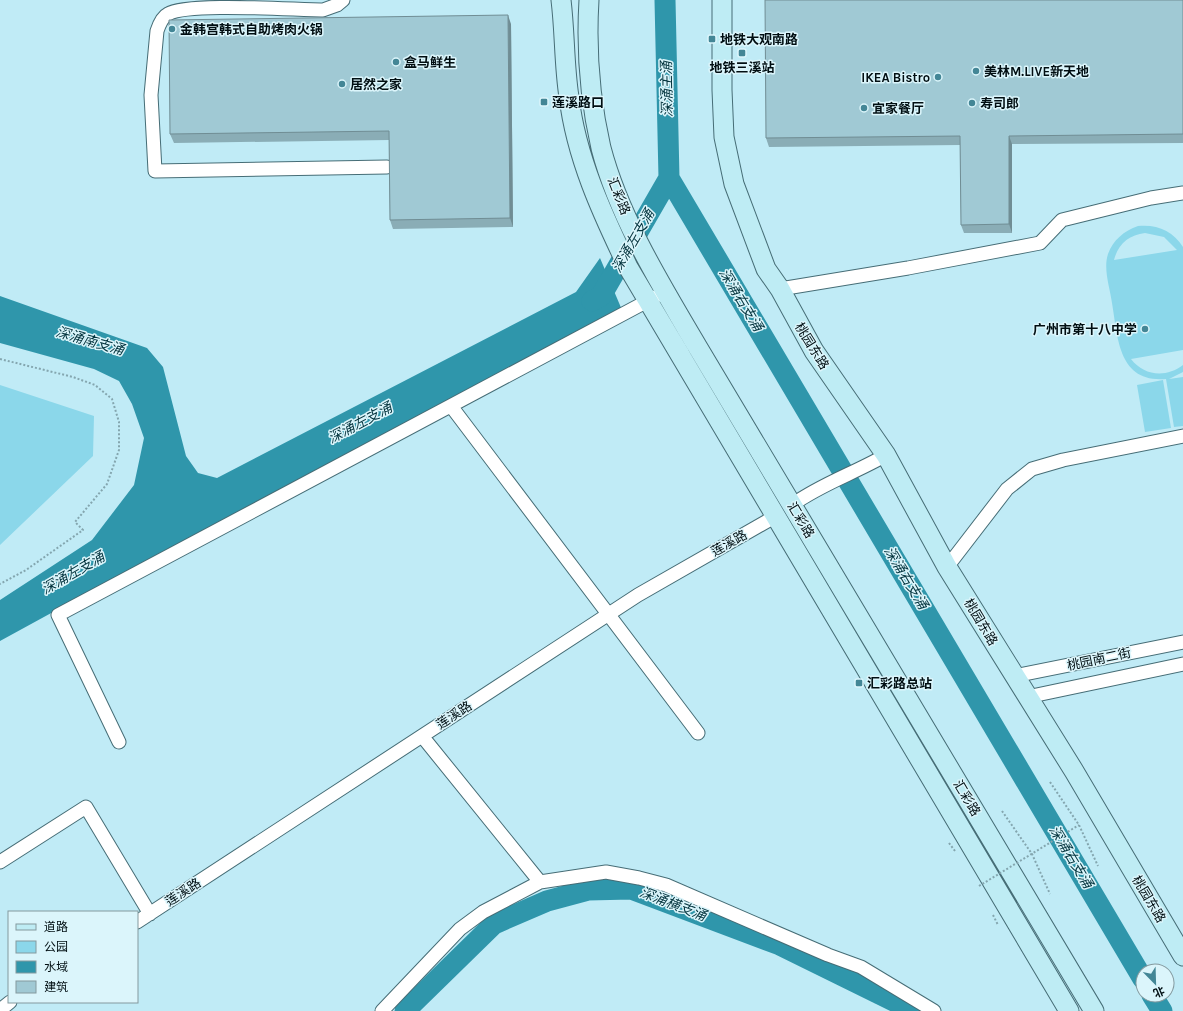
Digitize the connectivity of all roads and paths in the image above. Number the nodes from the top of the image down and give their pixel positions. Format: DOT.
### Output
graph roads {
  1 [pos="343,0"];
  2 [pos="722,0"];
  3 [pos="733,0"];
  4 [pos="589,1"];
  5 [pos="562,2"];
  6 [pos="387,167"];
  7 [pos="1183,193"];
  8 [pos="780,289"];
  9 [pos="665,292"];
  10 [pos="647,302"];
  11 [pos="697,346"];
  12 [pos="680,357"];
  13 [pos="0,359"];
  14 [pos="451,406"];
  15 [pos="1183,436"];
  16 [pos="886,455"];
  17 [pos="792,506"];
  18 [pos="776,516"];
  19 [pos="947,567"];
  20 [pos="0,584"];
  21 [pos="608,614"];
  22 [pos="1183,642"];
  23 [pos="1183,664"];
  24 [pos="1014,676"];
  25 [pos="1027,697"];
  26 [pos="698,733"];
  27 [pos="422,736"];
  28 [pos="119,742"];
  29 [pos="1050,782"];
  30 [pos="1002,811"];
  31 [pos="1079,825"];
  32 [pos="1032,854"];
  33 [pos="0,862"];
  34 [pos="1098,866"];
  35 [pos="540,882"];
  36 [pos="979,886"];
  37 [pos="1050,894"];
  38 [pos="150,914"];
  39 [pos="138,921"];
  40 [pos="1183,956"];
  41 [pos="382,1011"];
  42 [pos="934,1011"];
  43 [pos="1070,1011"];
  44 [pos="1094,1011"];
  1 -- 6 [label="street"];
  2 -- 8 [label="street, 桃园东路"];
  3 -- 8 [label="street, 桃园东路"];
  4 -- 9 [label="street, 汇彩路"];
  5 -- 10 [label="street, 汇彩路"];
  7 -- 8 [label="street"];
  8 -- 16 [label="street, 桃园东路"];
  9 -- 10 [label="street"];
  9 -- 11 [label="street, 汇彩路"];
  10 -- 12 [label="street, 汇彩路"];
  10 -- 14 [label="street"];
  11 -- 12 [label="street"];
  11 -- 17 [label="street, 汇彩路"];
  12 -- 18 [label="street, 汇彩路"];
  13 -- 20 [label="path"];
  14 -- 21 [label="street"];
  14 -- 28 [label="street"];
  15 -- 19 [label="street"];
  16 -- 17 [label="street"];
  16 -- 19 [label="street, 桃园东路"];
  17 -- 44 [label="street, 汇彩路"];
  18 -- 21 [label="street, 莲溪路"];
  18 -- 43 [label="street, 汇彩路"];
  19 -- 24 [label="street, 桃园东路"];
  21 -- 26 [label="street"];
  21 -- 27 [label="street, 莲溪路"];
  22 -- 24 [label="street, 桃园南二街"];
  23 -- 25 [label="street, 桃园南二街"];
  24 -- 25 [label="street, 桃园东路"];
  25 -- 40 [label="street, 桃园东路"];
  27 -- 35 [label="street"];
  27 -- 38 [label="street, 莲溪路"];
  29 -- 31 [label="path"];
  30 -- 32 [label="path"];
  31 -- 32 [label="path, bridge"];
  31 -- 34 [label="path"];
  32 -- 36 [label="path, bridge"];
  32 -- 37 [label="path"];
  33 -- 38 [label="street"];
  35 -- 41 [label="street"];
  35 -- 42 [label="street"];
  38 -- 39 [label="street, 莲溪路"];
}
